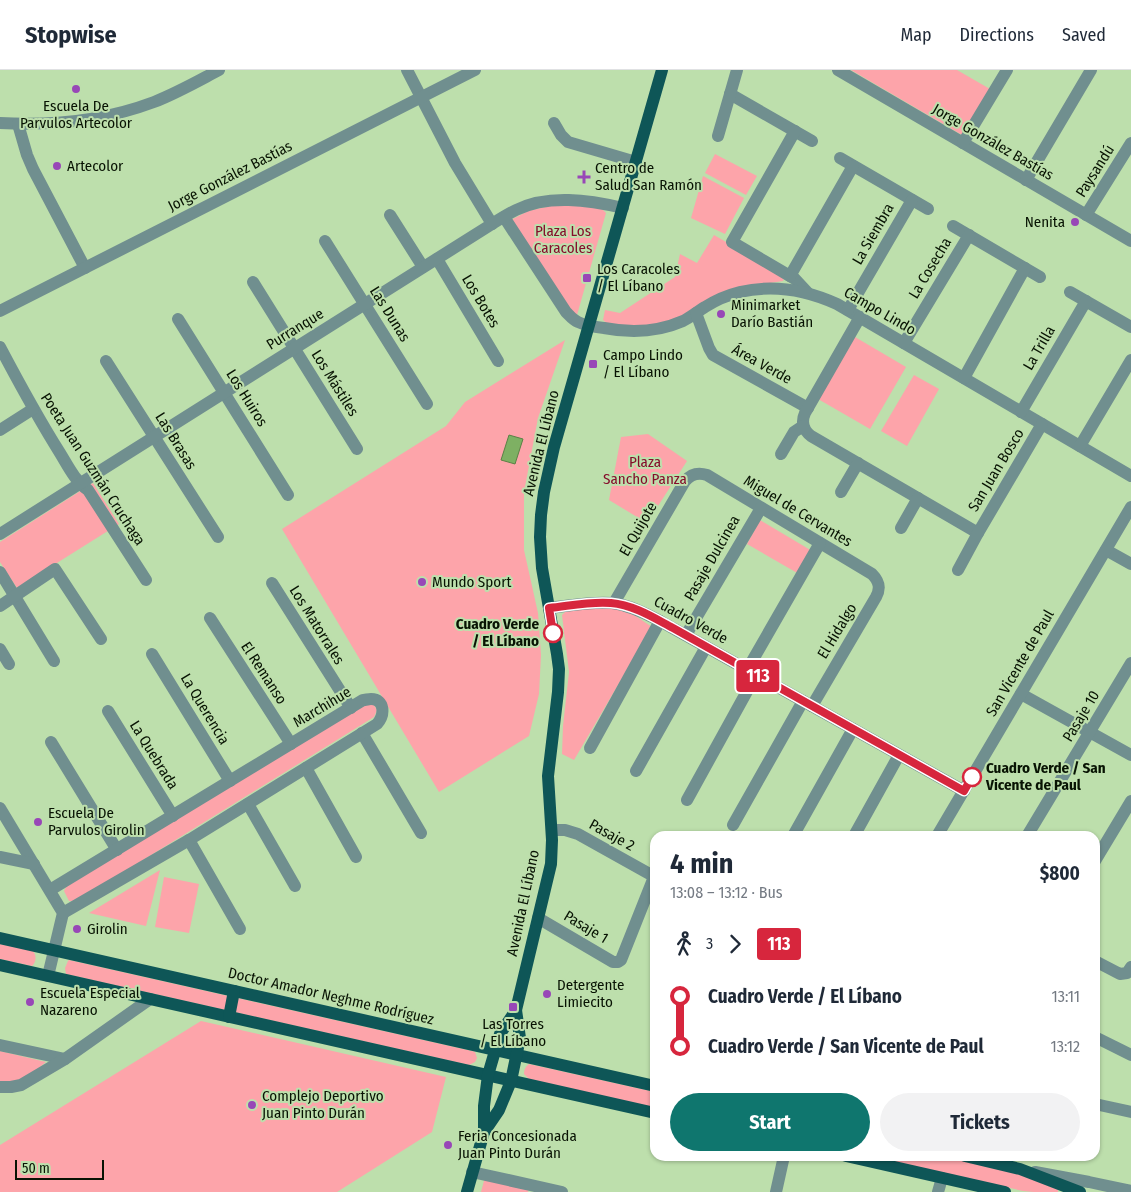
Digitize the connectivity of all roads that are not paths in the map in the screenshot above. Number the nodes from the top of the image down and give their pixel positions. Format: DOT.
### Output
graph roads {
  1 [pos="220,70"];
  2 [pos="407,70"];
  3 [pos="475,70"];
  4 [pos="662,70"];
  5 [pos="737,70"];
  6 [pos="838,70"];
  7 [pos="1007,70"];
  8 [pos="1091,70"];
  9 [pos="730,94"];
  10 [pos="421,98"];
  11 [pos="554,123"];
  12 [pos="0,124"];
  13 [pos="18,124"];
  14 [pos="795,131"];
  15 [pos="718,136"];
  16 [pos="812,141"];
  17 [pos="963,143"];
  18 [pos="1131,143"];
  19 [pos="840,158"];
  20 [pos="636,162"];
  21 [pos="853,166"];
  22 [pos="1026,180"];
  23 [pos="912,200"];
  24 [pos="623,208"];
  25 [pos="928,209"];
  26 [pos="390,215"];
  27 [pos="1086,216"];
  28 [pos="504,217"];
  29 [pos="492,224"];
  30 [pos="953,226"];
  31 [pos="969,235"];
  32 [pos="326,241"];
  33 [pos="1131,242"];
  34 [pos="436,259"];
  35 [pos="423,267"];
  36 [pos="84,268"];
  37 [pos="1025,268"];
  38 [pos="790,276"];
  39 [pos="1040,277"];
  40 [pos="253,282"];
  41 [pos="1070,292"];
  42 [pos="808,293"];
  43 [pos="1086,301"];
  44 [pos="365,304"];
  45 [pos="848,310"];
  46 [pos="0,311"];
  47 [pos="696,313"];
  48 [pos="860,317"];
  49 [pos="178,319"];
  50 [pos="589,326"];
  51 [pos="1131,327"];
  52 [pos="904,343"];
  53 [pos="0,348"];
  54 [pos="294,349"];
  55 [pos="1131,360"];
  56 [pos="498,361"];
  57 [pos="106,362"];
  58 [pos="964,378"];
  59 [pos="224,393"];
  60 [pos="427,404"];
  61 [pos="808,408"];
  62 [pos="33,409"];
  63 [pos="1021,412"];
  64 [pos="1042,424"];
  65 [pos="803,426"];
  66 [pos="0,430"];
  67 [pos="154,437"];
  68 [pos="1080,446"];
  69 [pos="357,449"];
  70 [pos="781,454"];
  71 [pos="858,463"];
  72 [pos="694,474"];
  73 [pos="1131,476"];
  74 [pos="80,484"];
  75 [pos="841,492"];
  76 [pos="288,495"];
  77 [pos="918,498"];
  78 [pos="1131,507"];
  79 [pos="761,508"];
  80 [pos="901,528"];
  81 [pos="978,533"];
  82 [pos="0,534"];
  83 [pos="218,537"];
  84 [pos="820,543"];
  85 [pos="1106,550"];
  86 [pos="1131,564"];
  87 [pos="958,570"];
  88 [pos="0,572"];
  89 [pos="146,580"];
  90 [pos="272,584"];
  91 [pos="879,584"];
  92 [pos="15,596"];
  93 [pos="614,603"];
  94 [pos="0,606"];
  95 [pos="549,608"];
  96 [pos="210,618"];
  97 [pos="660,621"];
  98 [pos="689,630"];
  99 [pos="101,639"];
  100 [pos="706,647"];
  101 [pos="0,649"];
  102 [pos="152,654"];
  103 [pos="54,661"];
  104 [pos="1131,663"];
  105 [pos="9,664"];
  106 [pos="751,672"];
  107 [pos="1021,694"];
  108 [pos="807,703"];
  109 [pos="351,708"];
  110 [pos="108,711"];
  111 [pos="853,729"];
  112 [pos="1090,732"];
  113 [pos="362,733"];
  114 [pos="51,742"];
  115 [pos="291,744"];
  116 [pos="590,748"];
  117 [pos="899,755"];
  118 [pos="1131,755"];
  119 [pos="306,768"];
  120 [pos="636,770"];
  121 [pos="230,781"];
  122 [pos="964,791"];
  123 [pos="687,800"];
  124 [pos="1131,801"];
  125 [pos="248,804"];
  126 [pos="0,808"];
  127 [pos="173,816"];
  128 [pos="733,825"];
  129 [pos="552,830"];
  130 [pos="795,831"];
  131 [pos="857,831"];
  132 [pos="940,831"];
  133 [pos="1030,831"];
  134 [pos="421,833"];
  135 [pos="189,840"];
  136 [pos="117,850"];
  137 [pos="1100,853"];
  138 [pos="0,857"];
  139 [pos="356,857"];
  140 [pos="34,864"];
  141 [pos="650,875"];
  142 [pos="295,886"];
  143 [pos="650,887"];
  144 [pos="50,890"];
  145 [pos="63,912"];
  146 [pos="538,918"];
  147 [pos="240,929"];
  148 [pos="0,938"];
  149 [pos="54,950"];
  150 [pos="618,962"];
  151 [pos="1100,963"];
  152 [pos="0,965"];
  153 [pos="1131,967"];
  154 [pos="48,976"];
  155 [pos="234,991"];
  156 [pos="150,999"];
  157 [pos="516,1010"];
  158 [pos="229,1017"];
  159 [pos="1100,1040"];
  160 [pos="0,1045"];
  161 [pos="495,1050"];
  162 [pos="517,1055"];
  163 [pos="1131,1055"];
  164 [pos="65,1059"];
  165 [pos="488,1075"];
  166 [pos="511,1081"];
  167 [pos="650,1085"];
  168 [pos="0,1088"];
  169 [pos="1100,1105"];
  170 [pos="650,1112"];
  171 [pos="1131,1112"];
  172 [pos="484,1132"];
  173 [pos="783,1161"];
  174 [pos="868,1161"];
  175 [pos="986,1161"];
  176 [pos="1020,1169"];
  177 [pos="472,1172"];
  178 [pos="942,1178"];
  179 [pos="1131,1191"];
  180 [pos="467,1192"];
  181 [pos="562,1192"];
  182 [pos="776,1192"];
  183 [pos="938,1192"];
  184 [pos="1005,1192"];
  185 [pos="1080,1192"];
  1 -- 13 [label="street"];
  2 -- 10 [label="street"];
  3 -- 10 [label="street, Jorge González Bastías"];
  4 -- 20 [label="main road, Avenida El Líbano"];
  5 -- 9 [label="street"];
  6 -- 17 [label="street, Jorge González Bastías"];
  7 -- 17 [label="street"];
  8 -- 22 [label="street"];
  9 -- 14 [label="street"];
  9 -- 15 [label="street"];
  10 -- 29 [label="street"];
  10 -- 36 [label="street, Jorge González Bastías"];
  11 -- 20 [label="street"];
  12 -- 13 [label="street"];
  13 -- 36 [label="street"];
  14 -- 16 [label="street"];
  14 -- 38 [label="street"];
  17 -- 22 [label="street, Jorge González Bastías"];
  18 -- 27 [label="street, Paysandú"];
  19 -- 21 [label="street, La Siembra"];
  20 -- 24 [label="main road, Avenida El Líbano"];
  21 -- 23 [label="street, La Siembra"];
  21 -- 38 [label="street"];
  22 -- 27 [label="street, Jorge González Bastías"];
  23 -- 25 [label="street, La Siembra"];
  23 -- 45 [label="street, La Siembra"];
  24 -- 28 [label="street, Purranque"];
  24 -- 50 [label="main road, Avenida El Líbano"];
  26 -- 35 [label="street"];
  27 -- 33 [label="street, Jorge González Bastías"];
  28 -- 29 [label="street, Purranque"];
  28 -- 50 [label="street"];
  29 -- 34 [label="street, Purranque"];
  30 -- 31 [label="street, La Cosecha"];
  31 -- 37 [label="street, La Cosecha"];
  31 -- 52 [label="street, La Cosecha"];
  32 -- 44 [label="street, Las Dunas"];
  34 -- 35 [label="street, Purranque"];
  34 -- 56 [label="street, Los Botes"];
  35 -- 44 [label="street, Purranque"];
  36 -- 46 [label="street, Jorge González Bastías"];
  37 -- 39 [label="street, La Cosecha"];
  37 -- 58 [label="street"];
  38 -- 42 [label="street"];
  40 -- 54 [label="street, Los Mástiles"];
  41 -- 43 [label="street"];
  42 -- 45 [label="street, Campo Lindo"];
  42 -- 47 [label="street, Campo Lindo"];
  43 -- 51 [label="street"];
  43 -- 63 [label="street, La Trilla"];
  44 -- 54 [label="street, Purranque"];
  44 -- 60 [label="street, Las Dunas"];
  45 -- 48 [label="street, Campo Lindo"];
  47 -- 50 [label="street, Campo Lindo"];
  47 -- 61 [label="street, Área Verde"];
  48 -- 52 [label="street, Campo Lindo"];
  48 -- 61 [label="street"];
  49 -- 59 [label="street, Los Huiros"];
  50 -- 95 [label="main road, Avenida El Líbano"];
  52 -- 58 [label="street, Campo Lindo"];
  53 -- 62 [label="street, Poeta Juan Guzmán Cruchaga"];
  54 -- 59 [label="street, Purranque"];
  54 -- 69 [label="street, Los Mástiles"];
  55 -- 68 [label="street"];
  57 -- 67 [label="street, Las Brasas"];
  58 -- 63 [label="street, Campo Lindo"];
  59 -- 67 [label="street, Purranque"];
  59 -- 76 [label="street, Los Huiros"];
  61 -- 65 [label="street"];
  62 -- 66 [label="street"];
  62 -- 74 [label="street, Poeta Juan Guzmán Cruchaga"];
  63 -- 64 [label="street, Campo Lindo"];
  64 -- 68 [label="street, Campo Lindo"];
  64 -- 81 [label="street, San Juan Bosco"];
  65 -- 70 [label="street"];
  65 -- 71 [label="street, San Juan Bosco"];
  67 -- 74 [label="street, Purranque"];
  67 -- 83 [label="street, Las Brasas"];
  68 -- 73 [label="street, Campo Lindo"];
  71 -- 75 [label="street"];
  71 -- 77 [label="street, San Juan Bosco"];
  72 -- 79 [label="street, Miguel de Cervantes"];
  72 -- 93 [label="street, El Quijote"];
  74 -- 82 [label="street, Purranque"];
  74 -- 89 [label="street, Poeta Juan Guzmán Cruchaga"];
  77 -- 80 [label="street"];
  77 -- 81 [label="street, San Juan Bosco"];
  78 -- 85 [label="street, San Vicente de Paul"];
  79 -- 84 [label="street, Miguel de Cervantes"];
  79 -- 98 [label="street, Pasaje Dulcinea"];
  81 -- 87 [label="street, San Juan Bosco"];
  84 -- 91 [label="street, Miguel de Cervantes"];
  84 -- 106 [label="street"];
  85 -- 86 [label="street"];
  85 -- 107 [label="street, San Vicente de Paul"];
  88 -- 92 [label="street"];
  90 -- 109 [label="street, Los Matorrales"];
  91 -- 108 [label="street, El Hidalgo"];
  92 -- 94 [label="street"];
  92 -- 99 [label="street"];
  92 -- 103 [label="street"];
  93 -- 95 [label="street, Cuadro Verde"];
  93 -- 97 [label="street, Cuadro Verde"];
  95 -- 129 [label="main road, Avenida El Líbano"];
  96 -- 115 [label="street, El Remanso"];
  97 -- 98 [label="street, Cuadro Verde"];
  97 -- 116 [label="street"];
  98 -- 100 [label="street, Cuadro Verde"];
  100 -- 106 [label="street, Cuadro Verde"];
  100 -- 120 [label="street"];
  101 -- 105 [label="street"];
  102 -- 121 [label="street, La Querencia"];
  104 -- 112 [label="street, Pasaje 10"];
  106 -- 108 [label="street, Cuadro Verde"];
  106 -- 123 [label="street"];
  107 -- 112 [label="street"];
  107 -- 122 [label="street, San Vicente de Paul"];
  108 -- 111 [label="street, Cuadro Verde"];
  108 -- 128 [label="street"];
  109 -- 113 [label="street, Marchihue"];
  109 -- 115 [label="street, Marchihue"];
  110 -- 127 [label="street, La Quebrada"];
  111 -- 117 [label="street, Cuadro Verde"];
  111 -- 130 [label="street"];
  112 -- 118 [label="street"];
  112 -- 133 [label="street, Pasaje 10"];
  113 -- 119 [label="street, Marchihue"];
  113 -- 134 [label="street"];
  114 -- 136 [label="street"];
  115 -- 121 [label="street, Marchihue"];
  117 -- 122 [label="street, Cuadro Verde"];
  117 -- 131 [label="street"];
  119 -- 125 [label="street, Marchihue"];
  119 -- 139 [label="street"];
  121 -- 127 [label="street, Marchihue"];
  122 -- 132 [label="street, San Vicente de Paul"];
  124 -- 137 [label="street"];
  125 -- 135 [label="street, Marchihue"];
  125 -- 142 [label="street"];
  126 -- 140 [label="street"];
  127 -- 136 [label="street, Marchihue"];
  129 -- 141 [label="street, Pasaje 2"];
  129 -- 146 [label="main road, Avenida El Líbano"];
  135 -- 145 [label="street, Marchihue"];
  135 -- 147 [label="street"];
  136 -- 144 [label="street, Marchihue"];
  138 -- 140 [label="street"];
  140 -- 144 [label="street"];
  143 -- 150 [label="street, Pasaje 2"];
  144 -- 145 [label="street"];
  145 -- 149 [label="street"];
  146 -- 150 [label="street, Pasaje 1"];
  146 -- 157 [label="main road, Avenida El Líbano"];
  148 -- 149 [label="main road, Doctor Amador Neghme Rodríguez"];
  149 -- 154 [label="street"];
  149 -- 155 [label="main road, Doctor Amador Neghme Rodríguez"];
  151 -- 153 [label="street"];
  152 -- 154 [label="main road"];
  154 -- 156 [label="main road"];
  155 -- 158 [label="main road"];
  155 -- 161 [label="main road, Doctor Amador Neghme Rodríguez"];
  156 -- 158 [label="main road"];
  156 -- 164 [label="street"];
  157 -- 161 [label="main road, Avenida El Líbano"];
  157 -- 162 [label="main road, Avenida El Líbano"];
  158 -- 165 [label="main road"];
  159 -- 163 [label="street"];
  160 -- 164 [label="street"];
  161 -- 162 [label="main road, Doctor Amador Neghme Rodríguez"];
  161 -- 165 [label="main road, Avenida El Líbano"];
  162 -- 166 [label="main road, Avenida El Líbano"];
  162 -- 167 [label="main road, Doctor Amador Neghme Rodríguez"];
  164 -- 168 [label="street"];
  165 -- 166 [label="main road"];
  165 -- 172 [label="main road, Avenida El Líbano"];
  166 -- 170 [label="main road"];
  166 -- 172 [label="main road, Avenida El Líbano"];
  169 -- 171 [label="street"];
  172 -- 177 [label="main road, Avenida El Líbano"];
  173 -- 182 [label="street"];
  174 -- 178 [label="main road"];
  175 -- 176 [label="main road"];
  176 -- 179 [label="street"];
  176 -- 185 [label="main road"];
  177 -- 180 [label="main road, Avenida El Líbano"];
  177 -- 181 [label="street"];
  178 -- 183 [label="street"];
  178 -- 184 [label="main road"];
}
